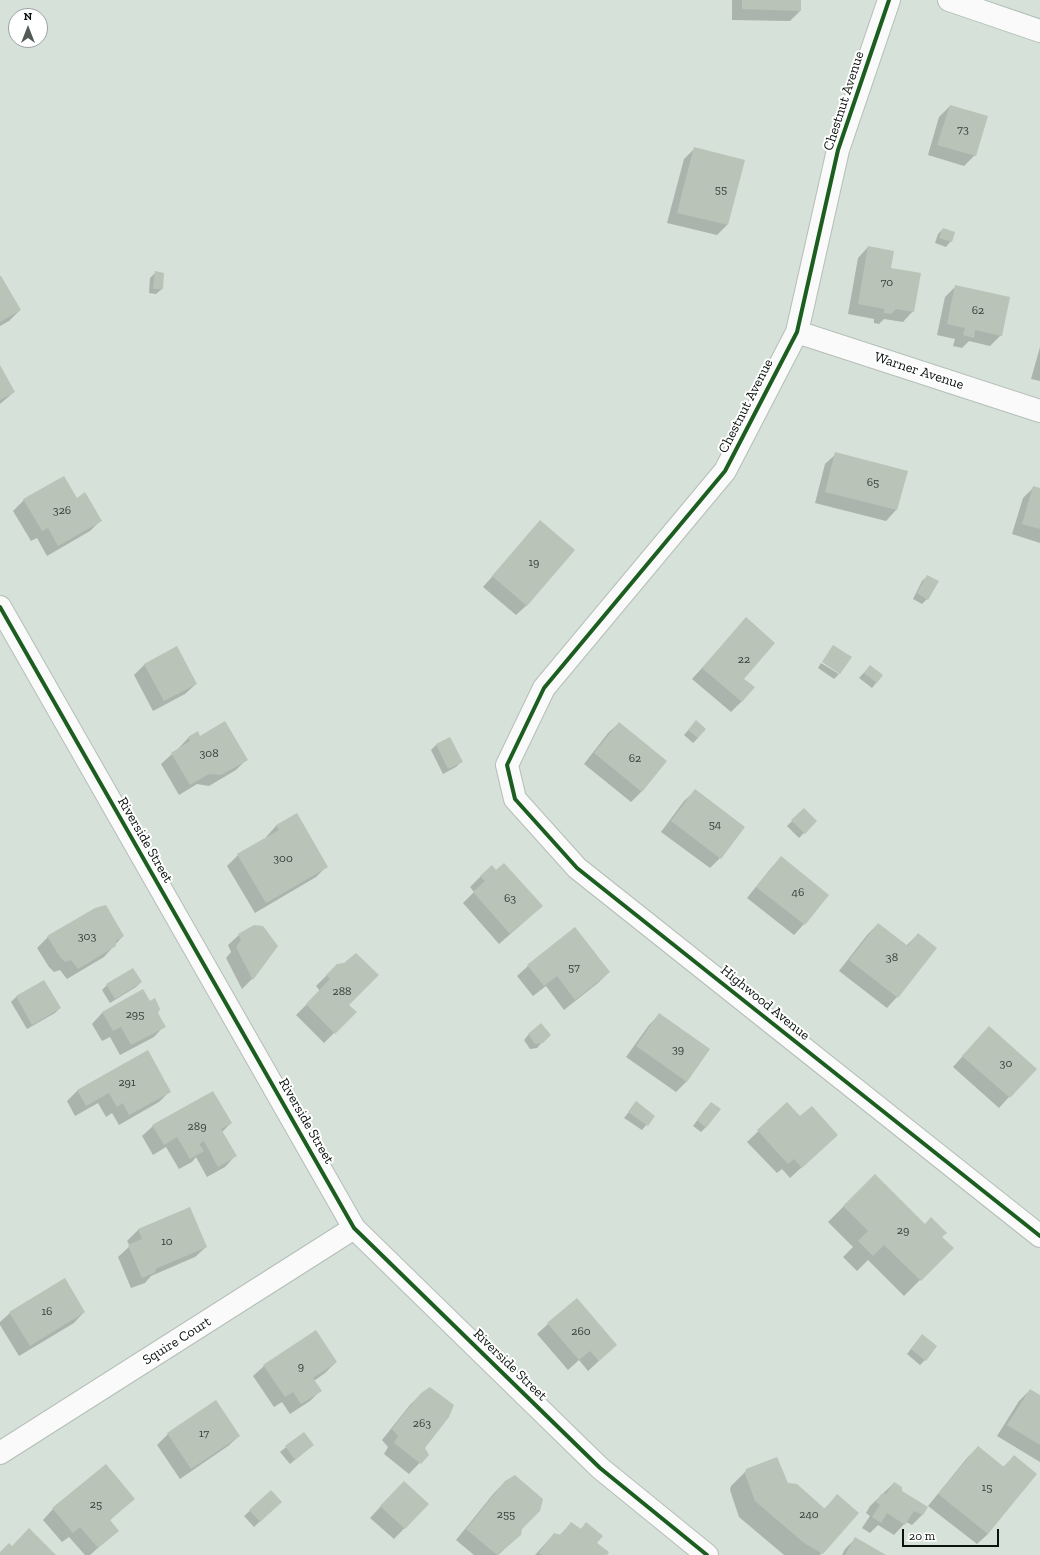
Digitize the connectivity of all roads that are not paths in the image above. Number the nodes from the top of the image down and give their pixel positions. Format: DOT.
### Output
graph roads {
  1 [pos="889,0"];
  2 [pos="949,0"];
  3 [pos="1040,31"];
  4 [pos="797,332"];
  5 [pos="1040,411"];
  6 [pos="0,607"];
  7 [pos="507,764"];
  8 [pos="354,1228"];
  9 [pos="1040,1236"];
  10 [pos="0,1454"];
  11 [pos="707,1555"];
  1 -- 4 [label="street, Chestnut Avenue"];
  2 -- 3 [label="street"];
  4 -- 5 [label="street, Warner Avenue"];
  4 -- 7 [label="street, Chestnut Avenue"];
  6 -- 8 [label="street, Riverside Street"];
  7 -- 9 [label="street, Highwood Avenue"];
  8 -- 10 [label="street, Squire Court"];
  8 -- 11 [label="street, Riverside Street"];
}
